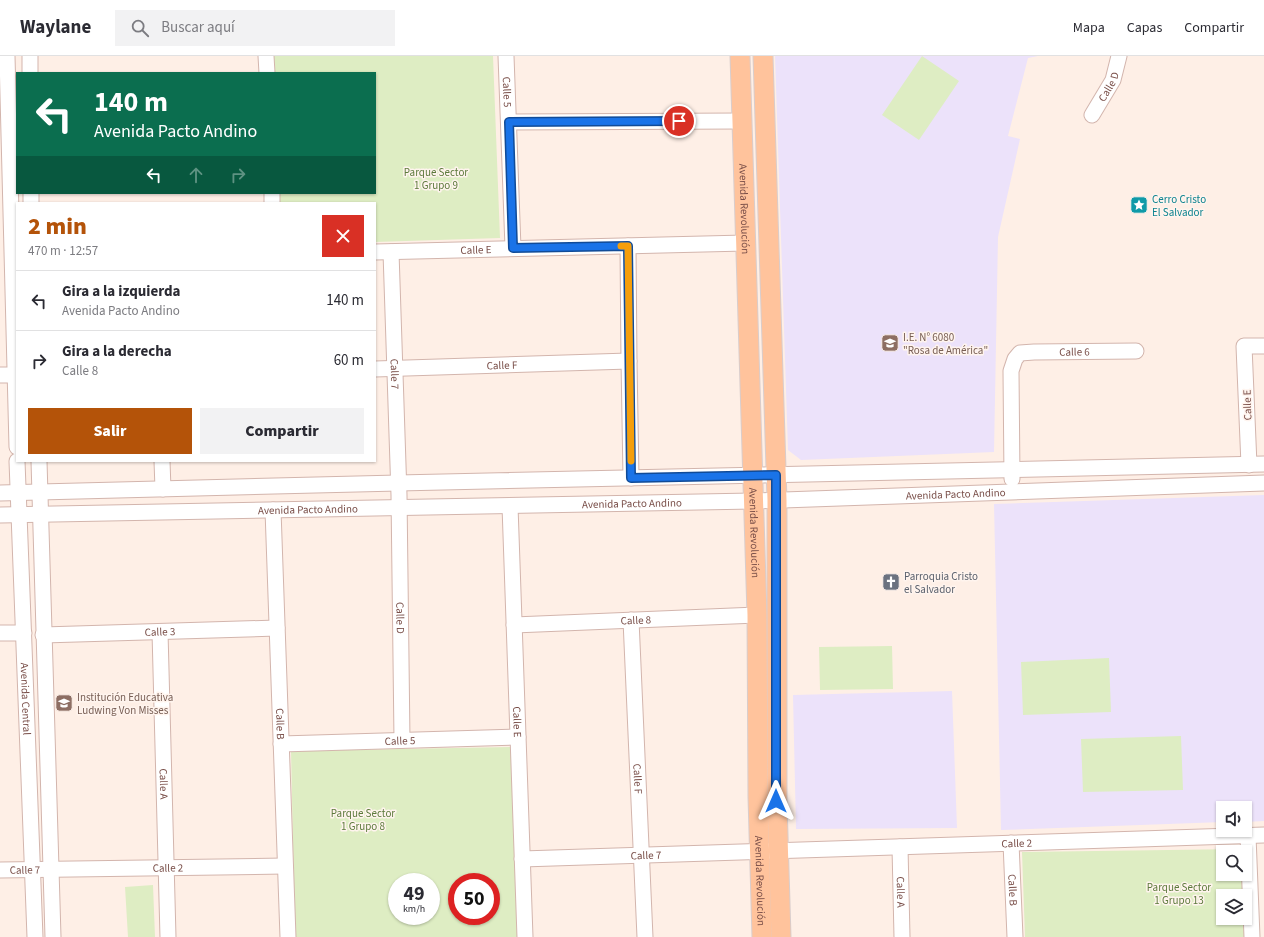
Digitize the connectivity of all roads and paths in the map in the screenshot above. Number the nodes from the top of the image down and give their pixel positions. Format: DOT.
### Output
graph roads {
  1 [pos="6,56"];
  2 [pos="30,56"];
  3 [pos="266,56"];
  4 [pos="506,56"];
  5 [pos="740,56"];
  6 [pos="763,56"];
  7 [pos="1119,56"];
  8 [pos="30,72"];
  9 [pos="267,72"];
  10 [pos="1092,115"];
  11 [pos="742,121"];
  12 [pos="509,122"];
  13 [pos="9,142"];
  14 [pos="745,243"];
  15 [pos="628,246"];
  16 [pos="513,248"];
  17 [pos="376,252"];
  18 [pos="391,252"];
  19 [pos="1264,346"];
  20 [pos="1136,352"];
  21 [pos="629,361"];
  22 [pos="394,368"];
  23 [pos="376,369"];
  24 [pos="0,375"];
  25 [pos="15,375"];
  26 [pos="16,410"];
  27 [pos="17,462"];
  28 [pos="38,462"];
  29 [pos="162,462"];
  30 [pos="1264,464"];
  31 [pos="1249,465"];
  32 [pos="1012,470"];
  33 [pos="752,475"];
  34 [pos="776,475"];
  35 [pos="631,478"];
  36 [pos="1264,483"];
  37 [pos="163,489"];
  38 [pos="40,492"];
  39 [pos="1012,492"];
  40 [pos="0,493"];
  41 [pos="18,493"];
  42 [pos="399,495"];
  43 [pos="777,500"];
  44 [pos="753,501"];
  45 [pos="510,506"];
  46 [pos="273,510"];
  47 [pos="40,514"];
  48 [pos="0,515"];
  49 [pos="19,515"];
  50 [pos="757,615"];
  51 [pos="632,620"];
  52 [pos="514,625"];
  53 [pos="277,628"];
  54 [pos="160,632"];
  55 [pos="0,633"];
  56 [pos="24,633"];
  57 [pos="43,635"];
  58 [pos="518,737"];
  59 [pos="402,740"];
  60 [pos="281,744"];
  61 [pos="1252,836"];
  62 [pos="1264,836"];
  63 [pos="1216,837"];
  64 [pos="1248,837"];
  65 [pos="1011,843"];
  66 [pos="900,847"];
  67 [pos="769,851"];
  68 [pos="642,855"];
  69 [pos="522,858"];
  70 [pos="285,866"];
  71 [pos="166,869"];
  72 [pos="0,870"];
  73 [pos="33,870"];
  74 [pos="50,870"];
  75 [pos="35,937"];
  76 [pos="53,937"];
  77 [pos="168,937"];
  78 [pos="288,937"];
  79 [pos="525,937"];
  80 [pos="645,937"];
  81 [pos="762,937"];
  82 [pos="781,937"];
  83 [pos="902,937"];
  84 [pos="1015,937"];
  85 [pos="1252,937"];
  1 -- 13 [label="street"];
  2 -- 8 [label="street"];
  3 -- 9 [label="street"];
  4 -- 12 [label="street, Calle 5"];
  5 -- 11 [label="main road, Avenida Revolución"];
  6 -- 34 [label="main road, Avenida Revolución"];
  7 -- 10 [label="street, Calle D"];
  11 -- 12 [label="street"];
  11 -- 14 [label="main road, Avenida Revolución"];
  12 -- 16 [label="street, Calle 5"];
  13 -- 25 [label="street"];
  14 -- 15 [label="street, Calle E"];
  14 -- 33 [label="main road, Avenida Revolución"];
  15 -- 16 [label="street, Calle E"];
  15 -- 21 [label="street"];
  16 -- 18 [label="street, Calle E"];
  17 -- 18 [label="street, Calle E"];
  18 -- 22 [label="street, Calle 7"];
  19 -- 31 [label="street, Calle E"];
  20 -- 32 [label="street, Calle 6"];
  21 -- 22 [label="street, Calle F"];
  21 -- 35 [label="street"];
  22 -- 23 [label="street, Calle F"];
  22 -- 42 [label="street, Calle 7"];
  24 -- 25 [label="street"];
  25 -- 26 [label="street"];
  27 -- 41 [label="street, Avenida Central"];
  28 -- 38 [label="street, Avenida Central"];
  29 -- 37 [label="street"];
  30 -- 31 [label="street, Avenida Pacto Andino"];
  31 -- 32 [label="street, Avenida Pacto Andino"];
  32 -- 34 [label="street, Avenida Pacto Andino"];
  32 -- 39 [label="street"];
  33 -- 34 [label="street, Avenida Pacto Andino"];
  33 -- 35 [label="street, Avenida Pacto Andino"];
  33 -- 44 [label="main road, Avenida Revolución"];
  34 -- 43 [label="main road, Avenida Revolución"];
  35 -- 42 [label="street, Avenida Pacto Andino"];
  36 -- 39 [label="street, Avenida Pacto Andino"];
  37 -- 38 [label="street, Avenida Pacto Andino"];
  37 -- 42 [label="street, Avenida Pacto Andino"];
  38 -- 41 [label="street, Avenida Pacto Andino"];
  38 -- 47 [label="street, Avenida Central"];
  39 -- 43 [label="street, Avenida Pacto Andino"];
  40 -- 41 [label="street, Avenida Pacto Andino"];
  41 -- 49 [label="street, Avenida Central"];
  42 -- 45 [label="street, Avenida Pacto Andino"];
  42 -- 46 [label="street, Avenida Pacto Andino"];
  42 -- 59 [label="street, Calle D"];
  43 -- 44 [label="street, Avenida Pacto Andino"];
  43 -- 67 [label="main road, Avenida Revolución"];
  44 -- 45 [label="street, Avenida Pacto Andino"];
  44 -- 50 [label="main road, Avenida Revolución"];
  45 -- 52 [label="street, Calle E"];
  46 -- 47 [label="street, Avenida Pacto Andino"];
  46 -- 53 [label="street, Calle B"];
  47 -- 49 [label="street, Avenida Pacto Andino"];
  47 -- 57 [label="street, Avenida Central"];
  48 -- 49 [label="street, Avenida Pacto Andino"];
  49 -- 56 [label="street, Avenida Central"];
  50 -- 51 [label="street, Calle 8"];
  50 -- 67 [label="main road, Avenida Revolución"];
  51 -- 52 [label="street, Calle 8"];
  51 -- 68 [label="street, Calle F"];
  52 -- 58 [label="street, Calle E"];
  53 -- 54 [label="street, Calle 3"];
  53 -- 60 [label="street, Calle B"];
  54 -- 57 [label="street, Calle 3"];
  54 -- 71 [label="street, Calle A"];
  55 -- 56 [label="street"];
  56 -- 73 [label="street, Avenida Central"];
  57 -- 74 [label="street, Avenida Central"];
  58 -- 59 [label="street, Calle 5"];
  58 -- 69 [label="street, Calle E"];
  59 -- 60 [label="street, Calle 5"];
  60 -- 70 [label="street, Calle B"];
  61 -- 62 [label="street, Calle 2"];
  63 -- 65 [label="street, Calle 2"];
  64 -- 85 [label="street"];
  65 -- 66 [label="street, Calle 2"];
  65 -- 84 [label="street, Calle B"];
  66 -- 67 [label="street, Calle 2"];
  66 -- 83 [label="street, Calle A"];
  67 -- 68 [label="street, Calle 7"];
  67 -- 81 [label="main road, Avenida Revolución"];
  67 -- 82 [label="main road, Avenida Revolución"];
  68 -- 69 [label="street, Calle 7"];
  68 -- 80 [label="street, Calle F"];
  69 -- 79 [label="street, Calle E"];
  70 -- 71 [label="street, Calle 2"];
  70 -- 78 [label="street, Calle B"];
  71 -- 74 [label="street, Calle 2"];
  71 -- 77 [label="street, Calle A"];
  72 -- 73 [label="street, Calle 7"];
  73 -- 74 [label="street, Calle 7"];
  73 -- 75 [label="street, Avenida Central"];
  74 -- 76 [label="street, Avenida Central"];
}
